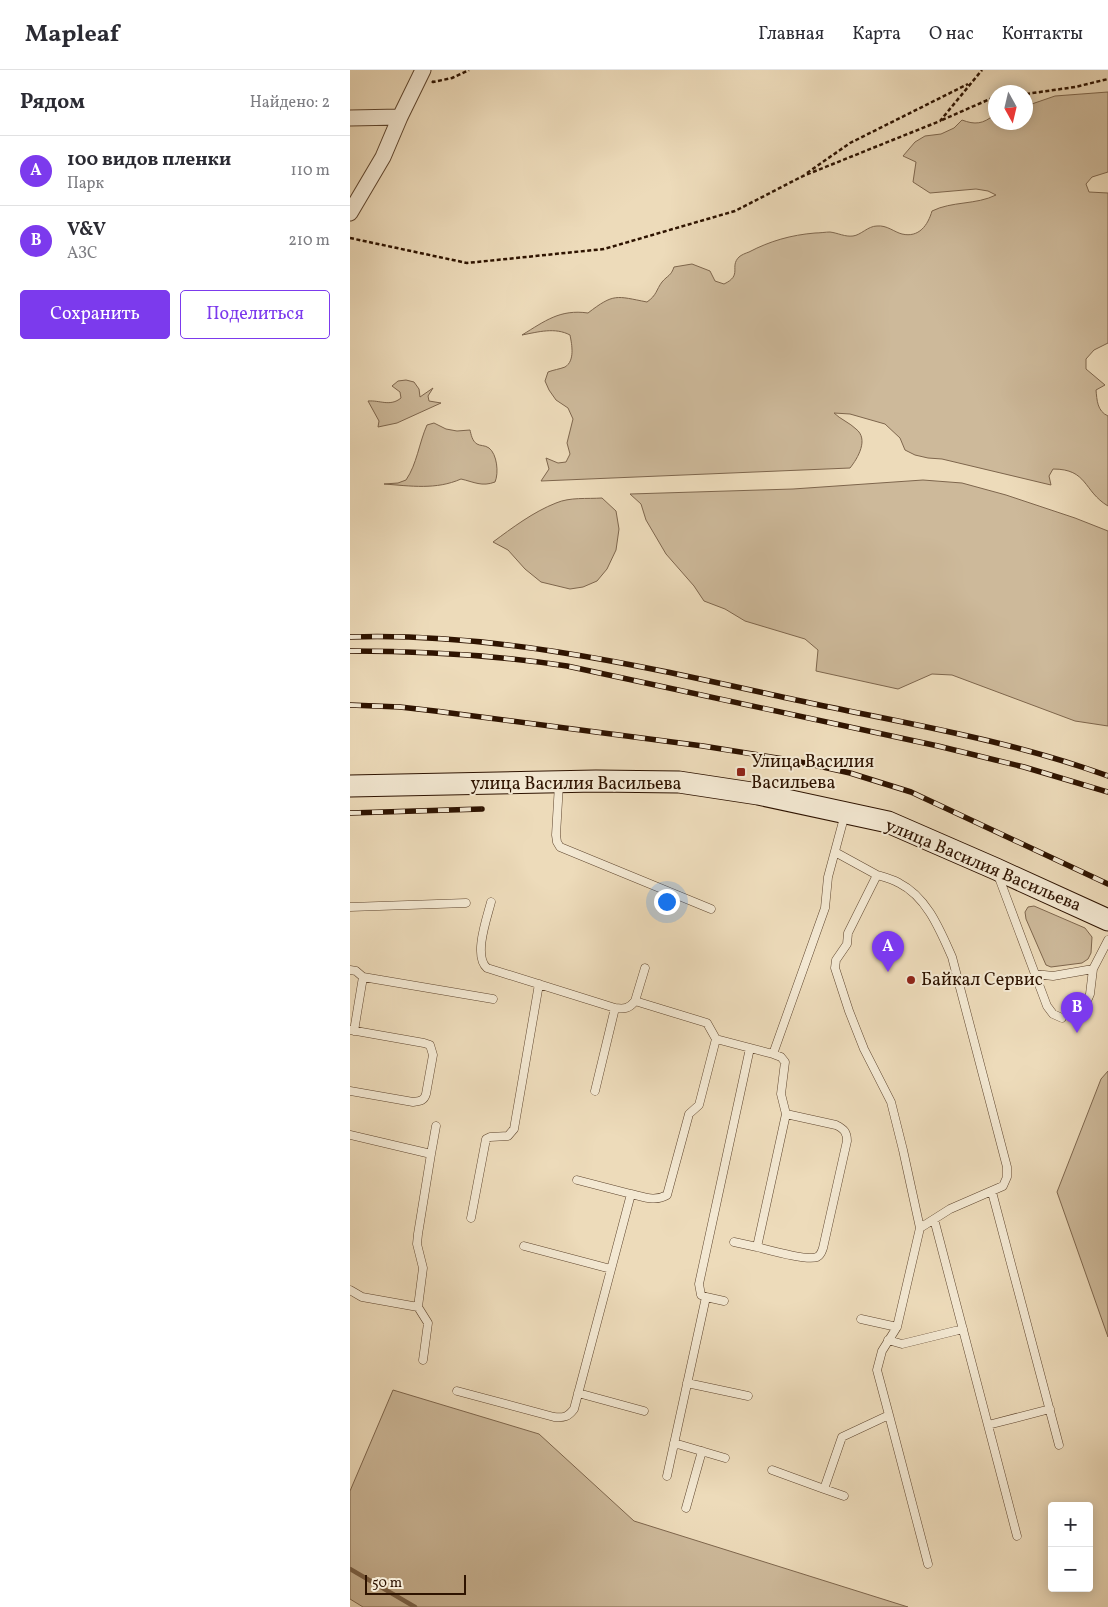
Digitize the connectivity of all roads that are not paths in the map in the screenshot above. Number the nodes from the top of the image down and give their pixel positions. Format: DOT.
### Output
graph roads {
  1 [pos="423,71"];
  2 [pos="400,117"];
  3 [pos="350,118"];
  4 [pos="350,213"];
  5 [pos="559,782"];
  6 [pos="350,786"];
  7 [pos="846,812"];
  8 [pos="835,852"];
  9 [pos="996,869"];
  10 [pos="877,875"];
  11 [pos="491,902"];
  12 [pos="466,903"];
  13 [pos="350,907"];
  14 [pos="711,909"];
  15 [pos="1108,920"];
  16 [pos="1108,940"];
  17 [pos="645,968"];
  18 [pos="1093,969"];
  19 [pos="350,970"];
  20 [pos="1035,974"];
  21 [pos="363,977"];
  22 [pos="539,984"];
  23 [pos="493,999"];
  24 [pos="635,1001"];
  25 [pos="614,1008"];
  26 [pos="1082,1015"];
  27 [pos="1062,1018"];
  28 [pos="352,1031"];
  29 [pos="716,1039"];
  30 [pos="750,1048"];
  31 [pos="772,1054"];
  32 [pos="350,1091"];
  33 [pos="595,1091"];
  34 [pos="786,1114"];
  35 [pos="436,1126"];
  36 [pos="350,1135"];
  37 [pos="431,1154"];
  38 [pos="577,1180"];
  39 [pos="992,1192"];
  40 [pos="631,1194"];
  41 [pos="471,1218"];
  42 [pos="934,1219"];
  43 [pos="920,1228"];
  44 [pos="734,1242"];
  45 [pos="524,1246"];
  46 [pos="757,1247"];
  47 [pos="611,1269"];
  48 [pos="350,1290"];
  49 [pos="706,1297"];
  50 [pos="724,1301"];
  51 [pos="418,1307"];
  52 [pos="860,1319"];
  53 [pos="897,1326"];
  54 [pos="963,1328"];
  55 [pos="888,1340"];
  56 [pos="423,1360"];
  57 [pos="687,1383"];
  58 [pos="457,1391"];
  59 [pos="578,1393"];
  60 [pos="748,1396"];
  61 [pos="1050,1409"];
  62 [pos="644,1411"];
  63 [pos="888,1415"];
  64 [pos="988,1425"];
  65 [pos="674,1443"];
  66 [pos="1059,1445"];
  67 [pos="702,1451"];
  68 [pos="725,1458"];
  69 [pos="772,1470"];
  70 [pos="667,1476"];
  71 [pos="824,1488"];
  72 [pos="844,1496"];
  73 [pos="686,1508"];
  74 [pos="1017,1536"];
  75 [pos="928,1564"];
  1 -- 2 [label="street"];
  2 -- 3 [label="street"];
  2 -- 4 [label="street"];
  5 -- 6 [label="main road, улица Василия Васильева"];
  5 -- 7 [label="main road, улица Василия Васильева"];
  5 -- 14 [label="lane"];
  7 -- 8 [label="lane"];
  7 -- 9 [label="main road, улица Василия Васильева"];
  8 -- 10 [label="lane"];
  8 -- 31 [label="lane"];
  9 -- 15 [label="main road, улица Василия Васильева"];
  9 -- 20 [label="lane"];
  10 -- 39 [label="lane"];
  10 -- 43 [label="lane"];
  11 -- 22 [label="lane"];
  12 -- 13 [label="lane"];
  16 -- 18 [label="lane"];
  17 -- 24 [label="lane"];
  18 -- 20 [label="lane"];
  18 -- 26 [label="lane"];
  19 -- 21 [label="lane"];
  20 -- 27 [label="lane"];
  21 -- 23 [label="lane"];
  21 -- 28 [label="lane"];
  22 -- 25 [label="lane"];
  22 -- 41 [label="lane"];
  24 -- 25 [label="lane"];
  24 -- 29 [label="lane"];
  25 -- 33 [label="lane"];
  28 -- 32 [label="lane"];
  29 -- 30 [label="lane"];
  29 -- 40 [label="lane"];
  30 -- 31 [label="lane"];
  30 -- 49 [label="lane"];
  31 -- 34 [label="lane"];
  34 -- 46 [label="lane"];
  34 -- 46 [label="lane"];
  35 -- 37 [label="lane"];
  36 -- 37 [label="lane"];
  37 -- 51 [label="lane"];
  38 -- 40 [label="lane"];
  39 -- 42 [label="lane"];
  39 -- 61 [label="lane"];
  40 -- 47 [label="lane"];
  42 -- 43 [label="lane"];
  42 -- 54 [label="lane"];
  43 -- 53 [label="lane"];
  44 -- 46 [label="lane"];
  45 -- 47 [label="lane"];
  47 -- 59 [label="lane"];
  48 -- 51 [label="lane"];
  49 -- 50 [label="lane"];
  49 -- 57 [label="lane"];
  51 -- 56 [label="lane"];
  52 -- 53 [label="lane"];
  53 -- 55 [label="lane"];
  54 -- 55 [label="lane"];
  54 -- 64 [label="lane"];
  55 -- 63 [label="lane"];
  57 -- 60 [label="lane"];
  57 -- 65 [label="lane"];
  58 -- 59 [label="lane"];
  59 -- 62 [label="lane"];
  61 -- 64 [label="lane"];
  61 -- 66 [label="lane"];
  63 -- 71 [label="lane"];
  63 -- 75 [label="lane"];
  64 -- 74 [label="lane"];
  65 -- 67 [label="lane"];
  65 -- 70 [label="lane"];
  67 -- 68 [label="lane"];
  67 -- 73 [label="lane"];
  69 -- 71 [label="lane"];
  71 -- 72 [label="lane"];
}
